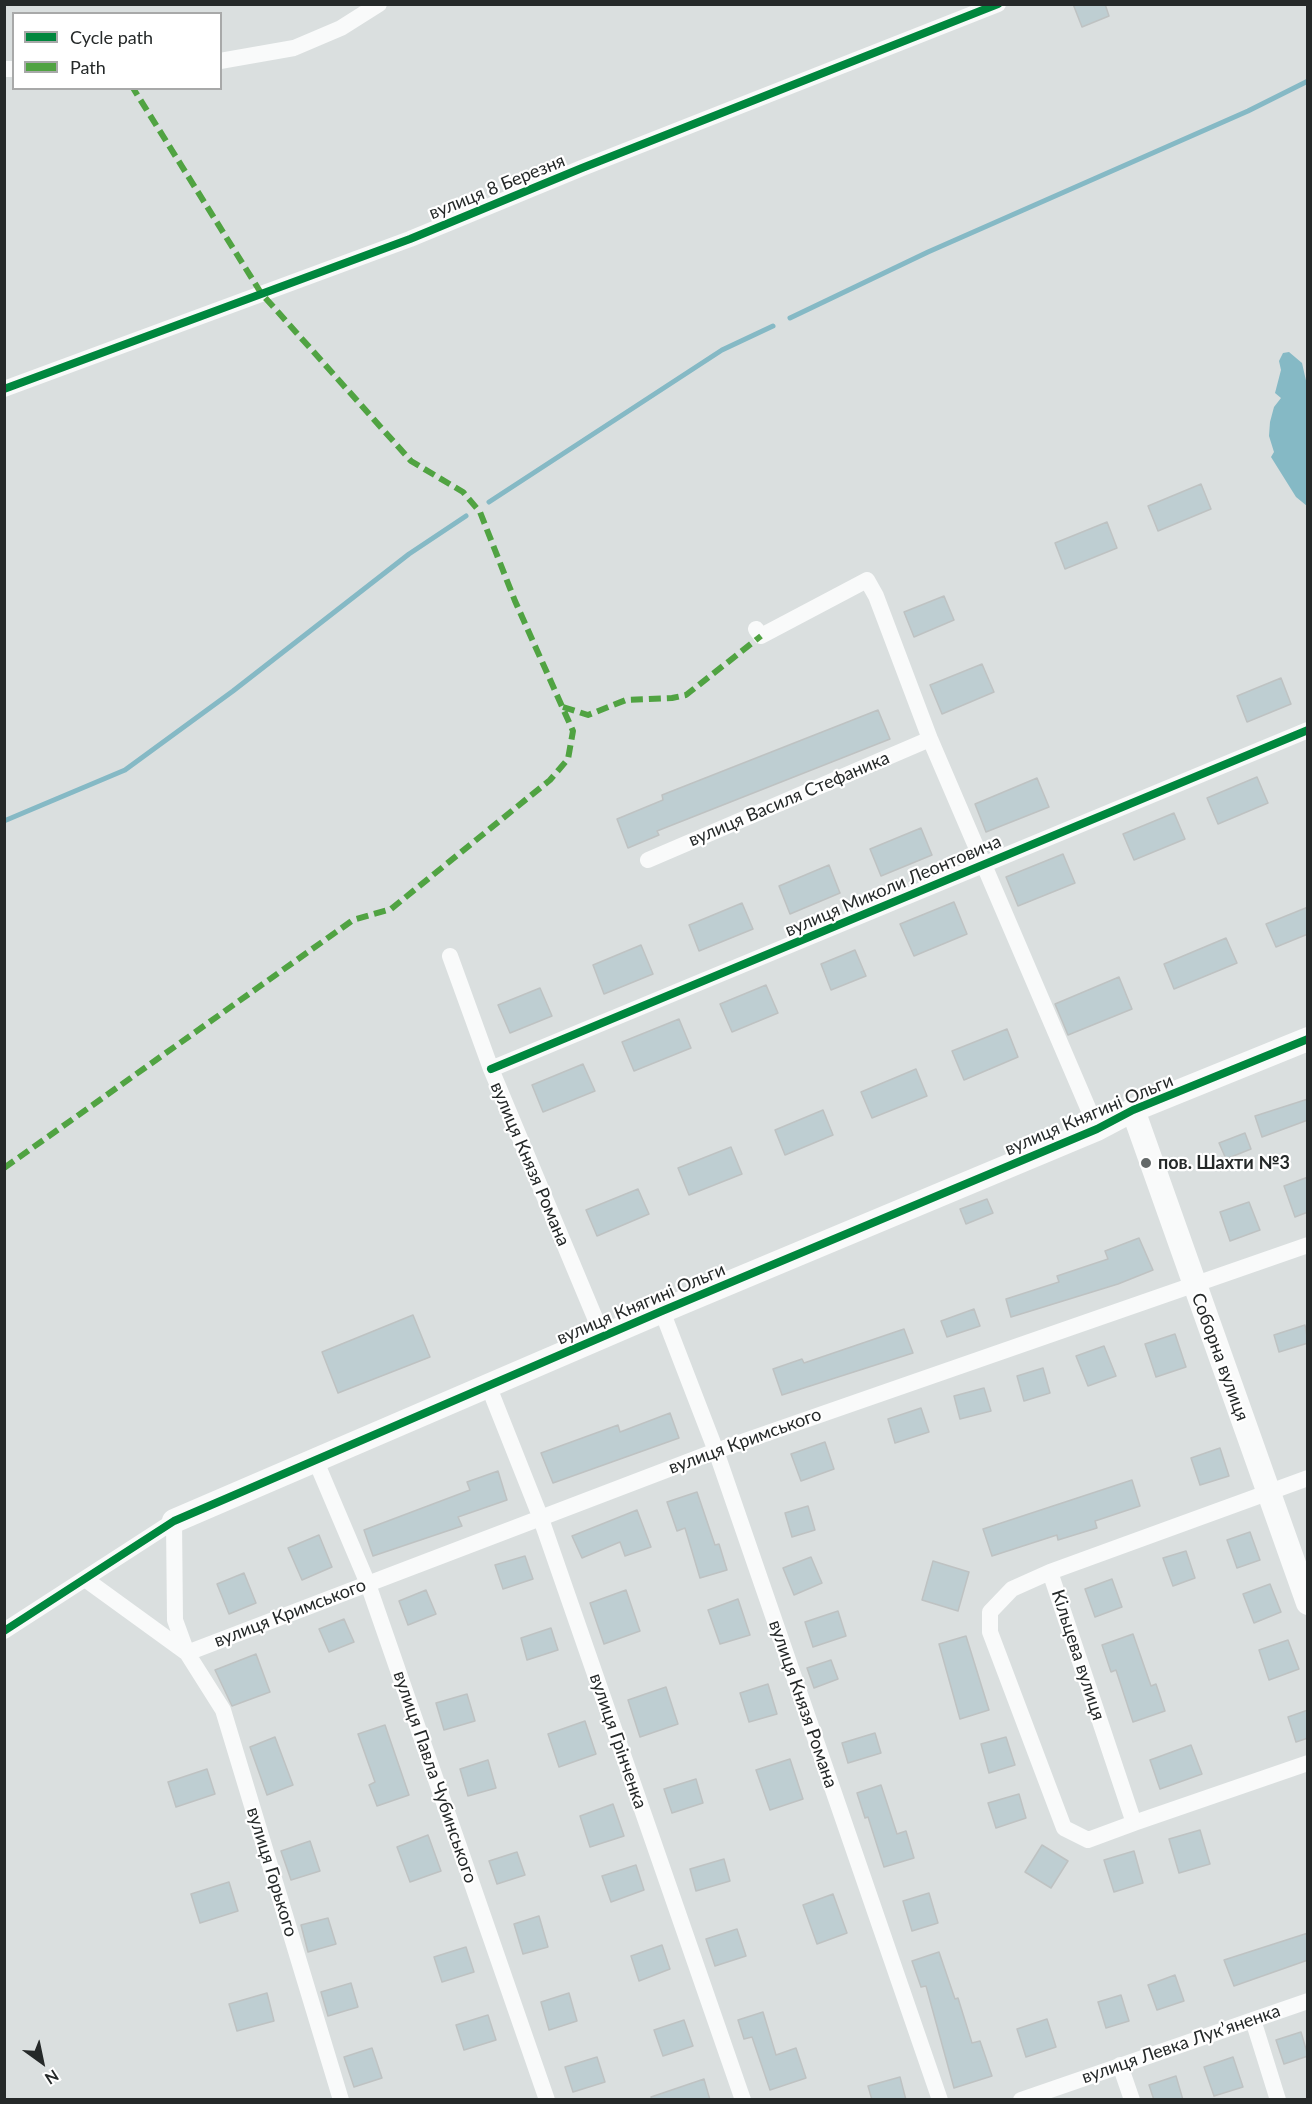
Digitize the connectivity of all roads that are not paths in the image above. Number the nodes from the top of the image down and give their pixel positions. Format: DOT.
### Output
graph roads {
  1 [pos="379,4"];
  2 [pos="998,4"];
  3 [pos="222,61"];
  4 [pos="4,389"];
  5 [pos="756,629"];
  6 [pos="1308,730"];
  7 [pos="930,739"];
  8 [pos="648,860"];
  9 [pos="984,864"];
  10 [pos="450,956"];
  11 [pos="1308,1039"];
  12 [pos="491,1069"];
  13 [pos="1133,1110"];
  14 [pos="1097,1129"];
  15 [pos="1308,1245"];
  16 [pos="1194,1286"];
  17 [pos="662,1311"];
  18 [pos="603,1337"];
  19 [pos="488,1385"];
  20 [pos="716,1450"];
  21 [pos="315,1459"];
  22 [pos="1308,1478"];
  23 [pos="1268,1491"];
  24 [pos="540,1516"];
  25 [pos="174,1521"];
  26 [pos="1050,1572"];
  27 [pos="85,1579"];
  28 [pos="368,1584"];
  29 [pos="1308,1603"];
  30 [pos="4,1631"];
  31 [pos="187,1653"];
  32 [pos="1308,1763"];
  33 [pos="1134,1823"];
  34 [pos="1308,2001"];
  35 [pos="1253,2020"];
  36 [pos="1120,2065"];
  37 [pos="341,2100"];
  38 [pos="547,2100"];
  39 [pos="743,2100"];
  40 [pos="940,2100"];
  41 [pos="1021,2100"];
  42 [pos="1132,2100"];
  43 [pos="1278,2100"];
  1 -- 3 [label="street"];
  2 -- 4 [label="street, вулиця 8 Березня"];
  5 -- 7 [label="street"];
  6 -- 9 [label="street, вулиця Миколи Леонтовича"];
  7 -- 8 [label="street, вулиця Василя Стефаника"];
  7 -- 9 [label="street"];
  9 -- 12 [label="street, вулиця Миколи Леонтовича"];
  9 -- 14 [label="street"];
  10 -- 12 [label="street, вулиця Князя Романа"];
  11 -- 13 [label="street, вулиця Княгині Ольги"];
  12 -- 18 [label="street, вулиця Князя Романа"];
  13 -- 14 [label="street, вулиця Княгині Ольги"];
  13 -- 16 [label="street, Соборна вулиця"];
  14 -- 17 [label="street, вулиця Княгині Ольги"];
  15 -- 16 [label="street, вулиця Кримського"];
  16 -- 20 [label="street, вулиця Кримського"];
  16 -- 23 [label="street, Соборна вулиця"];
  17 -- 18 [label="street, вулиця Княгині Ольги"];
  17 -- 20 [label="street, вулиця Князя Романа"];
  18 -- 19 [label="street, вулиця Княгині Ольги"];
  19 -- 21 [label="street, вулиця Княгині Ольги"];
  19 -- 24 [label="street, вулиця Грінченка"];
  20 -- 24 [label="street, вулиця Кримського"];
  20 -- 40 [label="street, вулиця Князя Романа"];
  21 -- 25 [label="street, вулиця Княгині Ольги"];
  21 -- 28 [label="street, вулиця Павла Чубинського"];
  22 -- 23 [label="street, Кільцева вулиця"];
  23 -- 26 [label="street, Кільцева вулиця"];
  23 -- 29 [label="street, Соборна вулиця"];
  24 -- 28 [label="street, вулиця Кримського"];
  24 -- 39 [label="street, вулиця Грінченка"];
  25 -- 27 [label="street, вулиця Княгині Ольги"];
  25 -- 31 [label="street"];
  26 -- 33 [label="street, Кільцева вулиця"];
  26 -- 33 [label="street"];
  27 -- 30 [label="street, вулиця Княгині Ольги"];
  27 -- 31 [label="street"];
  28 -- 31 [label="street, вулиця Кримського"];
  28 -- 38 [label="street, вулиця Павла Чубинського"];
  31 -- 37 [label="street, вулиця Горького"];
  32 -- 33 [label="street"];
  34 -- 35 [label="street, вулиця Левка Лукʼяненка"];
  35 -- 36 [label="street, вулиця Левка Лукʼяненка"];
  35 -- 43 [label="street"];
  36 -- 41 [label="street, вулиця Левка Лукʼяненка"];
  36 -- 42 [label="street"];
}
